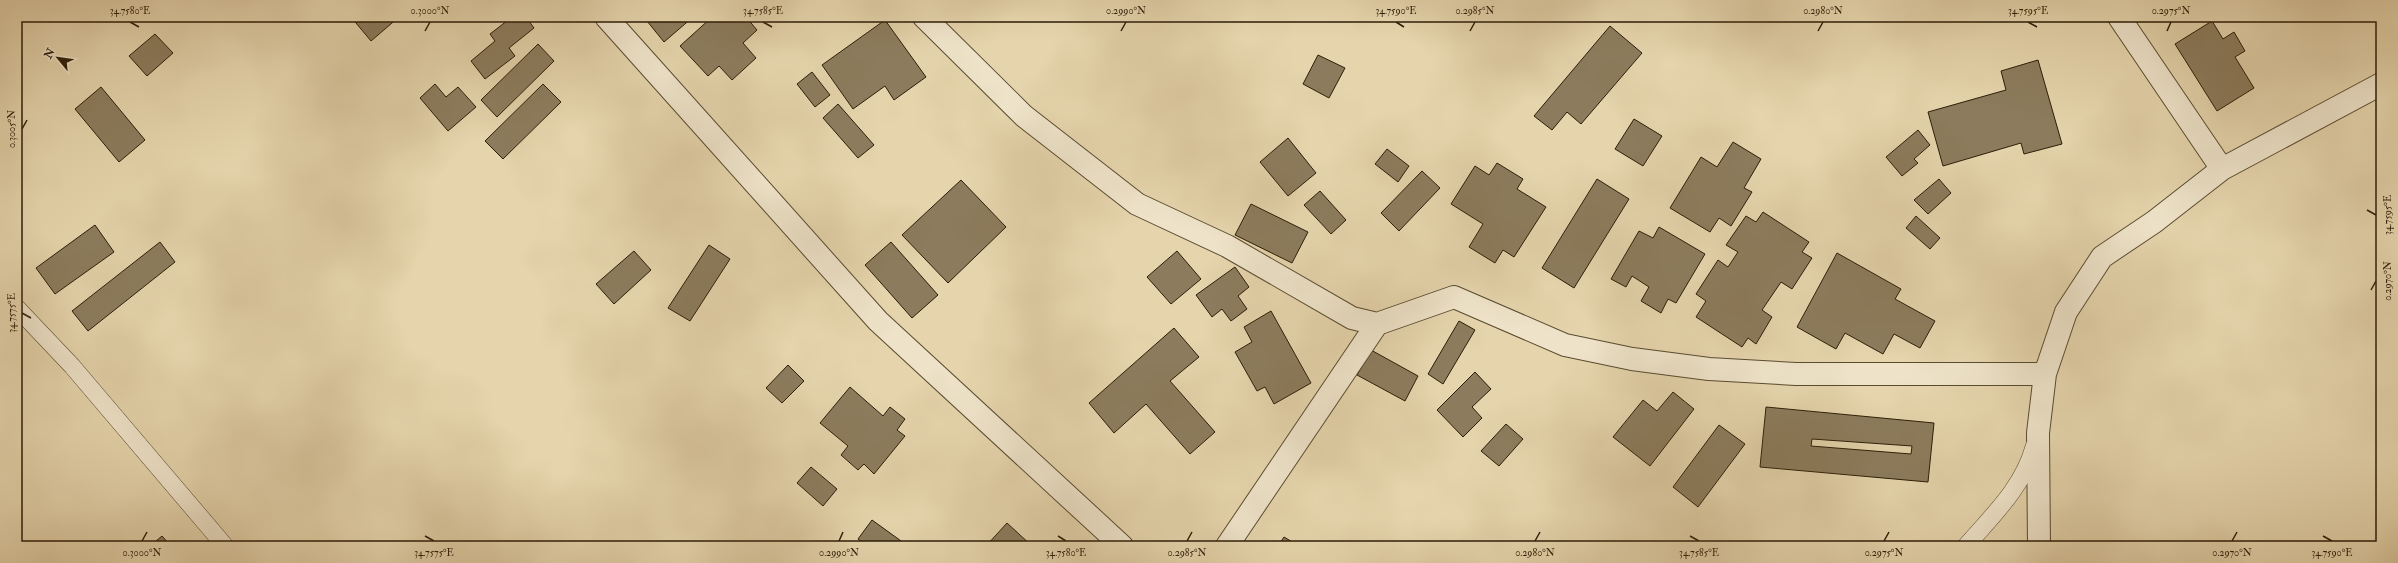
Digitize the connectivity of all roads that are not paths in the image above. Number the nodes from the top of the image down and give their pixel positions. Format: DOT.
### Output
graph roads {
  1 [pos="606,17"];
  2 [pos="924,17"];
  3 [pos="2119,17"];
  4 [pos="2381,84"];
  5 [pos="2222,169"];
  6 [pos="17,308"];
  7 [pos="1377,324"];
  8 [pos="2045,374"];
  9 [pos="2038,433"];
  10 [pos="226,546"];
  11 [pos="1122,546"];
  12 [pos="1227,546"];
  13 [pos="1966,546"];
  14 [pos="2039,546"];
  1 -- 11 [label="street"];
  2 -- 7 [label="street"];
  3 -- 5 [label="street"];
  4 -- 5 [label="street"];
  5 -- 8 [label="street"];
  6 -- 10 [label="lane"];
  7 -- 8 [label="street"];
  7 -- 12 [label="street"];
  8 -- 9 [label="street"];
  9 -- 13 [label="lane"];
  9 -- 14 [label="street"];
}
